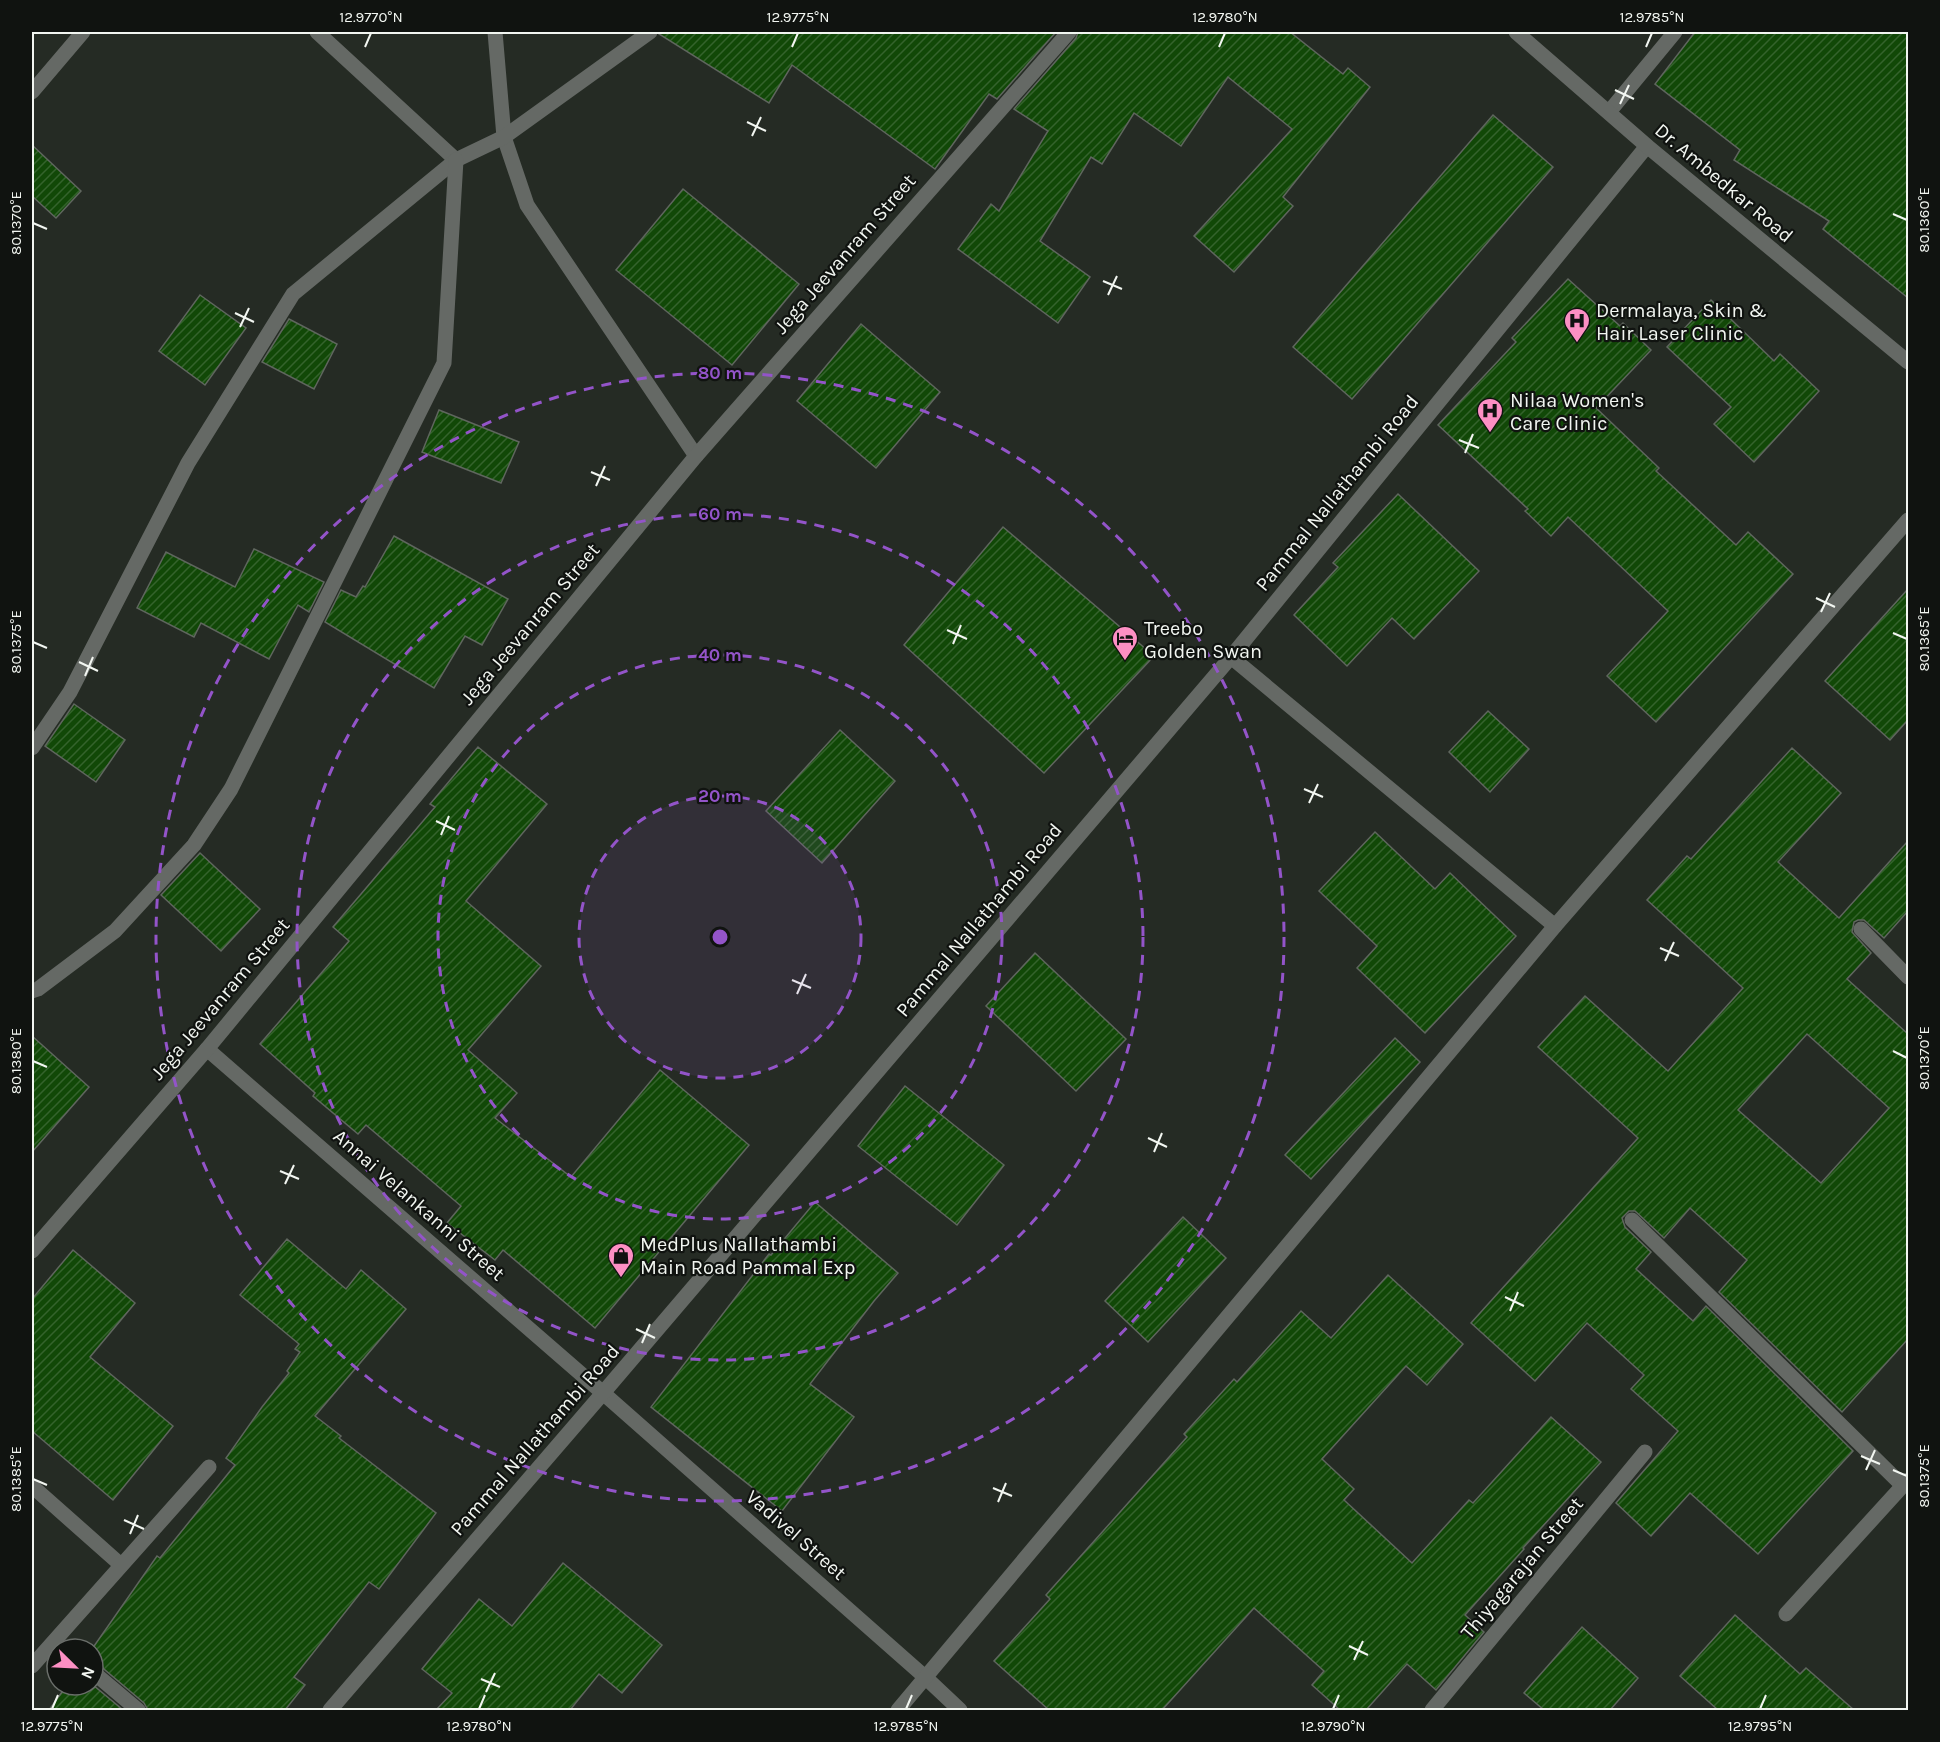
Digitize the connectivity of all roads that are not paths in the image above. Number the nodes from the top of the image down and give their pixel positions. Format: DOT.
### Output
graph roads {
  1 [pos="83,32"];
  2 [pos="317,32"];
  3 [pos="495,32"];
  4 [pos="650,32"];
  5 [pos="1069,32"];
  6 [pos="1516,32"];
  7 [pos="1675,32"];
  8 [pos="32,92"];
  9 [pos="1609,112"];
  10 [pos="504,137"];
  11 [pos="1647,146"];
  12 [pos="456,160"];
  13 [pos="1908,362"];
  14 [pos="696,456"];
  15 [pos="1908,520"];
  16 [pos="1231,657"];
  17 [pos="32,748"];
  18 [pos="1555,926"];
  19 [pos="1861,929"];
  20 [pos="1908,977"];
  21 [pos="32,991"];
  22 [pos="207,1049"];
  23 [pos="1632,1220"];
  24 [pos="32,1251"];
  25 [pos="603,1393"];
  26 [pos="1645,1452"];
  27 [pos="209,1467"];
  28 [pos="1906,1483"];
  29 [pos="32,1486"];
  30 [pos="121,1565"];
  31 [pos="1786,1614"];
  32 [pos="66,1637"];
  33 [pos="45,1656"];
  34 [pos="32,1666"];
  35 [pos="925,1677"];
  36 [pos="105,1682"];
  37 [pos="138,1710"];
  38 [pos="330,1710"];
  39 [pos="898,1710"];
  40 [pos="960,1710"];
  41 [pos="1432,1710"];
  1 -- 8 [label="street"];
  2 -- 12 [label="street"];
  3 -- 10 [label="street"];
  4 -- 10 [label="street"];
  5 -- 14 [label="street, Jega Jeevanram Street"];
  6 -- 9 [label="street, Dr. Ambedkar Road"];
  7 -- 9 [label="street"];
  9 -- 11 [label="street, Dr. Ambedkar Road"];
  10 -- 12 [label="street"];
  10 -- 14 [label="street"];
  11 -- 13 [label="street, Dr. Ambedkar Road"];
  11 -- 16 [label="street, Pammal Nallathambi Road"];
  12 -- 17 [label="street"];
  12 -- 21 [label="street"];
  14 -- 22 [label="street, Jega Jeevanram Street"];
  15 -- 18 [label="street"];
  16 -- 18 [label="street"];
  16 -- 25 [label="street, Pammal Nallathambi Road"];
  18 -- 35 [label="street"];
  19 -- 20 [label="street"];
  22 -- 24 [label="street, Jega Jeevanram Street"];
  22 -- 25 [label="street, Annai Velankanni Street"];
  23 -- 28 [label="street"];
  25 -- 35 [label="street, Vadivel Street"];
  25 -- 38 [label="street, Pammal Nallathambi Road"];
  26 -- 41 [label="street, Thiyagarajan Street"];
  27 -- 30 [label="street"];
  28 -- 31 [label="street"];
  29 -- 30 [label="street"];
  30 -- 32 [label="street"];
  33 -- 34 [label="street"];
  35 -- 39 [label="street"];
  35 -- 40 [label="street, Vadivel Street"];
  36 -- 37 [label="street"];
}
